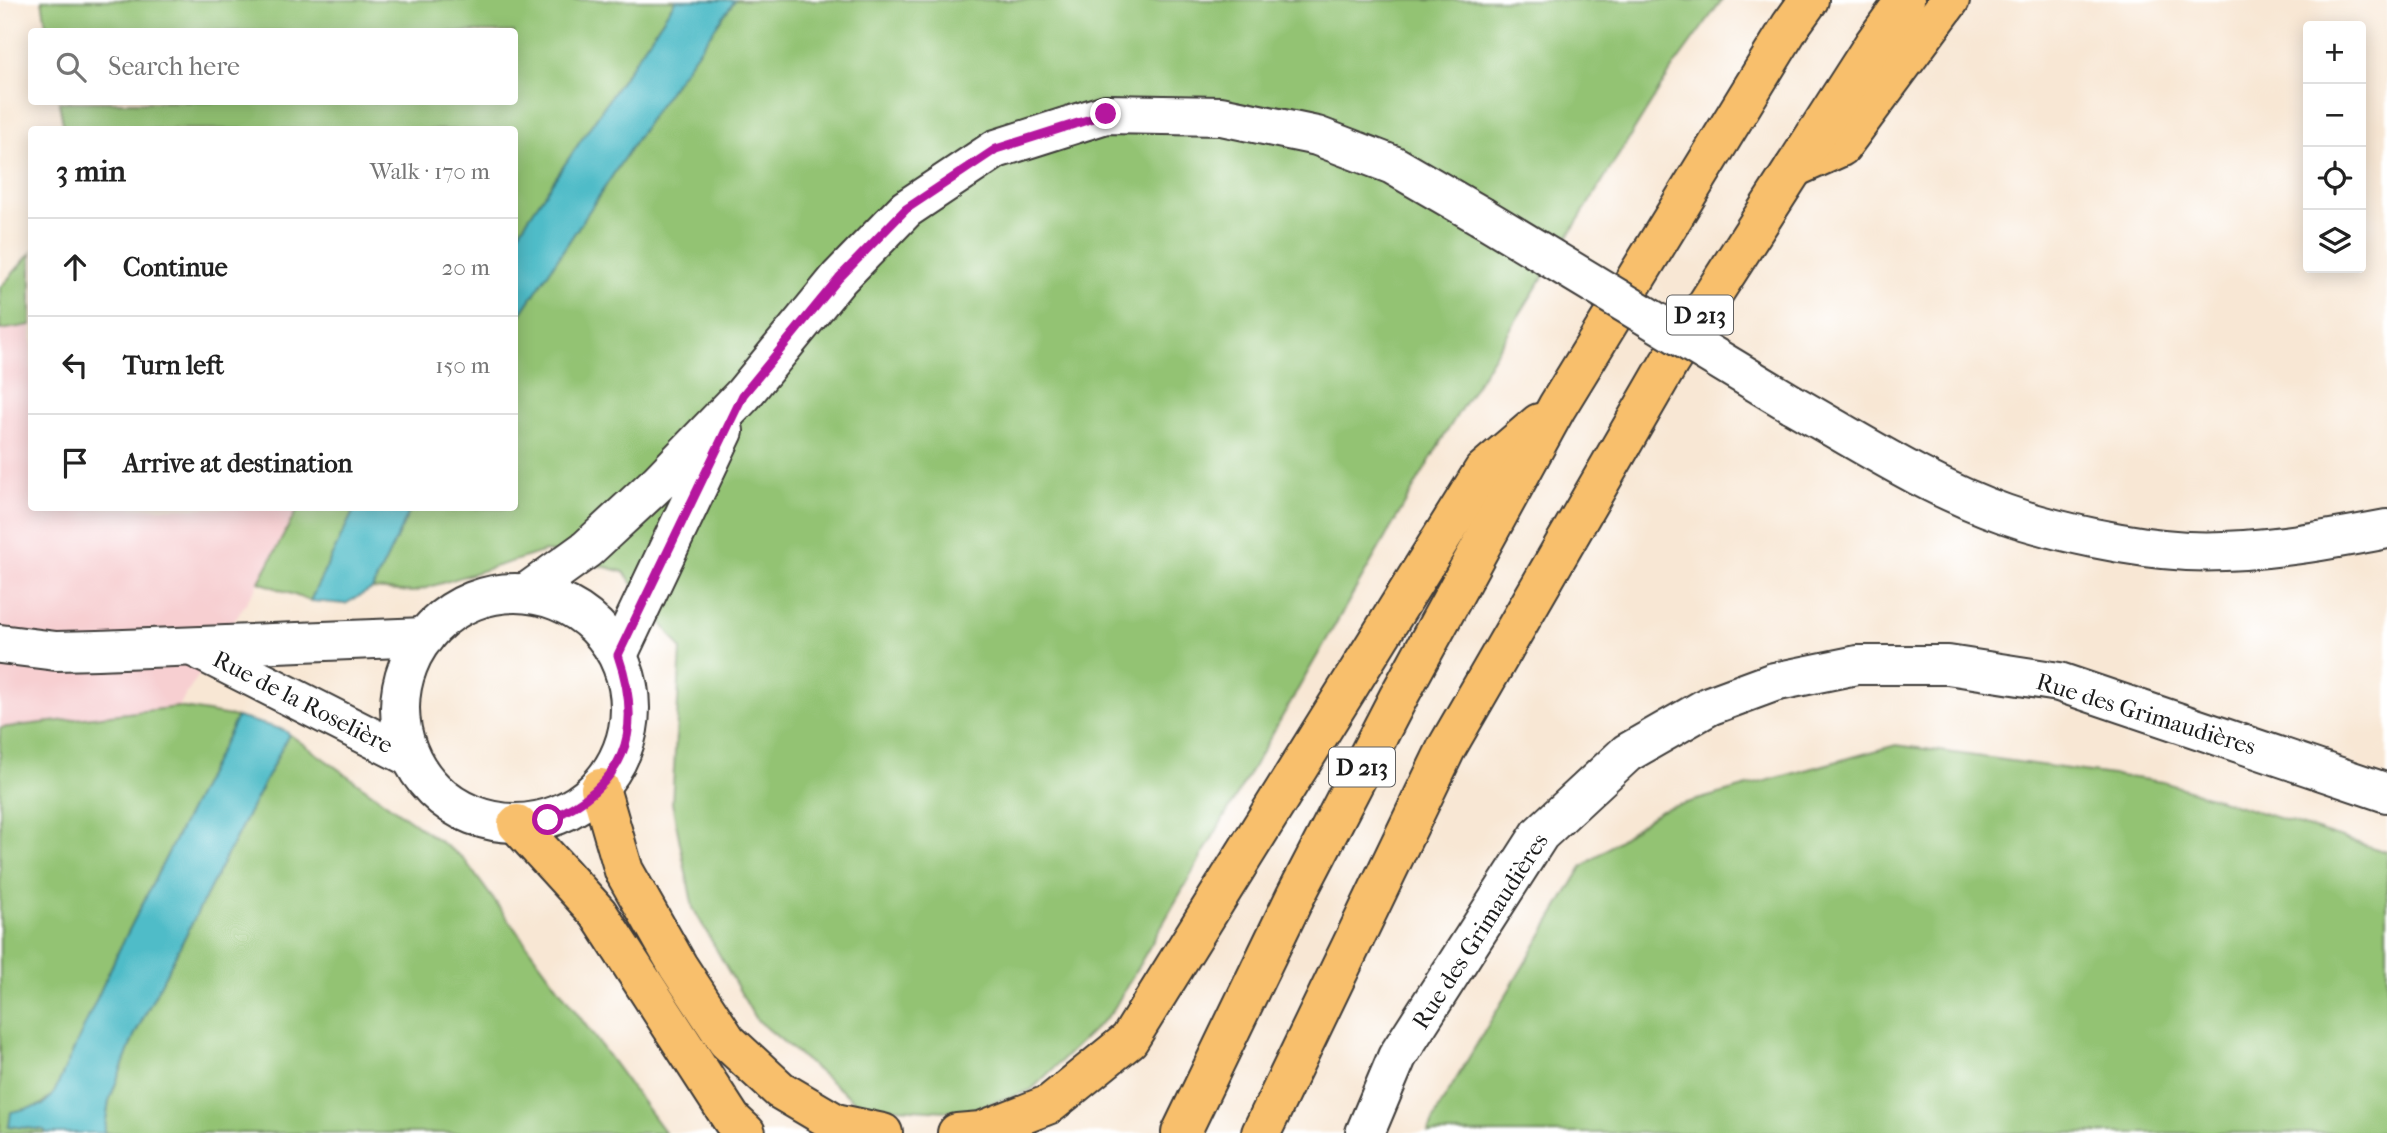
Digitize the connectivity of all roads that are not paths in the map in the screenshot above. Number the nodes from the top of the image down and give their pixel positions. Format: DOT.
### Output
graph roads {
  1 [pos="1810,0"];
  2 [pos="1905,0"];
  3 [pos="1950,0"];
  4 [pos="1794,168"];
  5 [pos="743,395"];
  6 [pos="1557,407"];
  7 [pos="2387,529"];
  8 [pos="526,593"];
  9 [pos="425,637"];
  10 [pos="0,644"];
  11 [pos="195,648"];
  12 [pos="56,651"];
  13 [pos="618,655"];
  14 [pos="0,670"];
  15 [pos="410,757"];
  16 [pos="600,788"];
  17 [pos="2387,793"];
  18 [pos="517,824"];
  19 [pos="746,1133"];
  20 [pos="883,1133"];
  21 [pos="957,1133"];
  22 [pos="1181,1133"];
  23 [pos="1261,1133"];
  24 [pos="1365,1133"];
  1 -- 6 [label="highway, D 213"];
  2 -- 4 [label="highway, D 213"];
  3 -- 4 [label="highway"];
  4 -- 23 [label="highway, D 213"];
  5 -- 7 [label="street, bridge"];
  5 -- 8 [label="street"];
  5 -- 13 [label="street"];
  6 -- 21 [label="highway"];
  6 -- 22 [label="highway, D 213"];
  8 -- 9 [label="street"];
  8 -- 13 [label="street"];
  9 -- 11 [label="street, Rue de la Roselière"];
  9 -- 15 [label="street"];
  10 -- 12 [label="street, Rue de la Roselière"];
  11 -- 12 [label="street, Rue de la Roselière"];
  11 -- 15 [label="street, Rue de la Roselière"];
  12 -- 14 [label="street, Rue de la Roselière"];
  13 -- 16 [label="street"];
  15 -- 18 [label="street"];
  16 -- 18 [label="street"];
  16 -- 20 [label="highway"];
  17 -- 24 [label="street, Rue des Grimaudières"];
  18 -- 19 [label="highway"];
}
